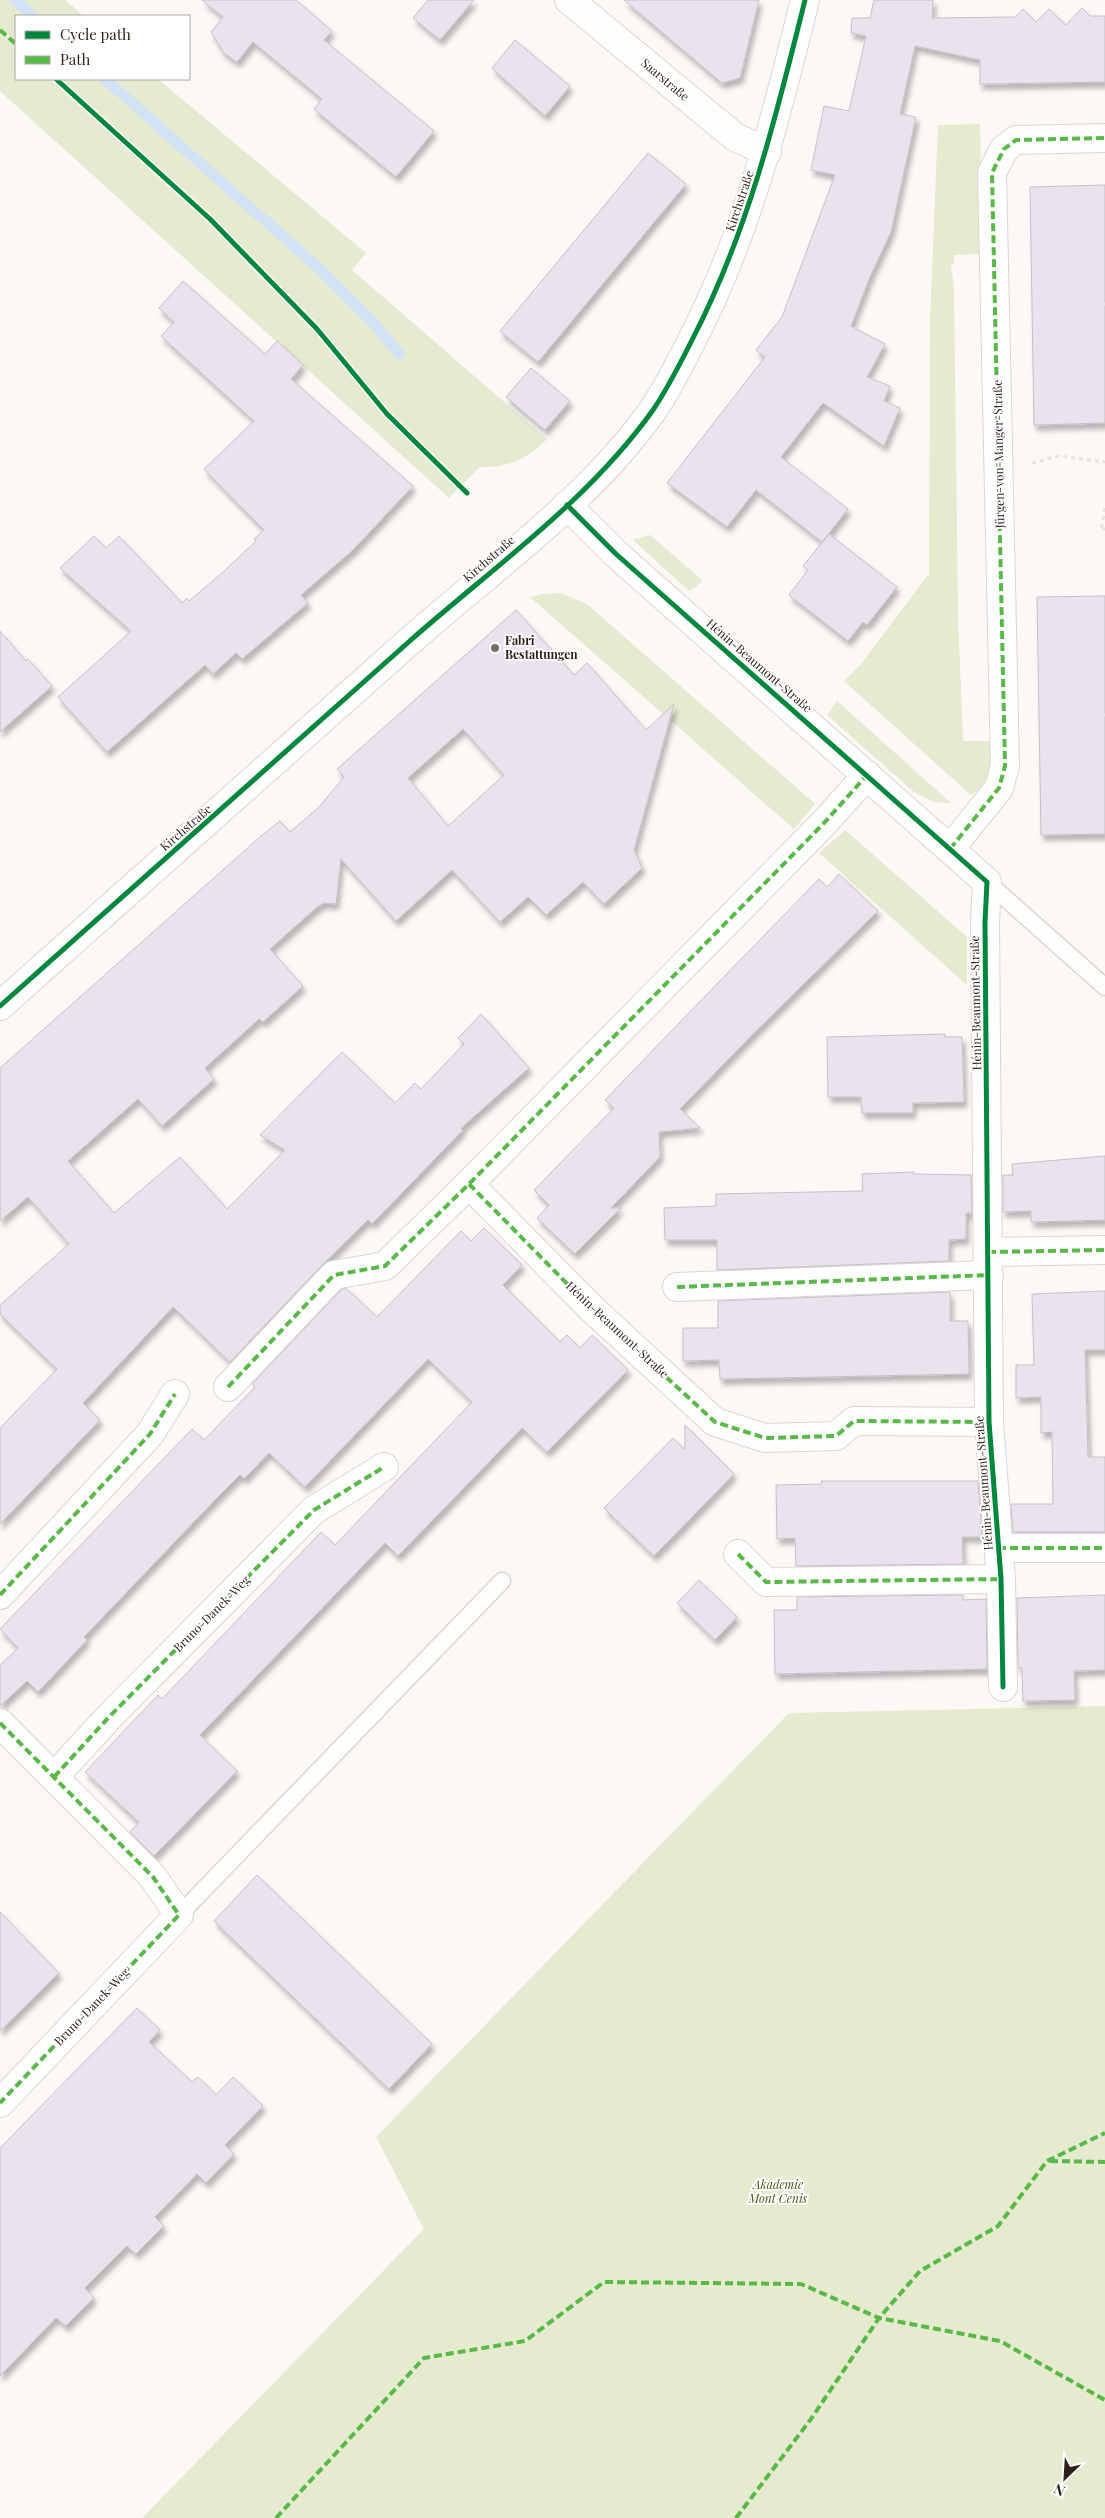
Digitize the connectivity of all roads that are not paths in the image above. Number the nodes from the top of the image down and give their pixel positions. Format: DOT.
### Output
graph roads {
  1 [pos="569,0"];
  2 [pos="806,0"];
  3 [pos="1105,138"];
  4 [pos="766,152"];
  5 [pos="567,505"];
  6 [pos="867,775"];
  7 [pos="950,849"];
  8 [pos="987,882"];
  9 [pos="1105,986"];
  10 [pos="0,1006"];
  11 [pos="469,1184"];
  12 [pos="1105,1250"];
  13 [pos="989,1264"];
  14 [pos="678,1287"];
  15 [pos="228,1387"];
  16 [pos="174,1394"];
  17 [pos="989,1422"];
  18 [pos="384,1467"];
  19 [pos="998,1548"];
  20 [pos="1105,1548"];
  21 [pos="738,1554"];
  22 [pos="1001,1579"];
  23 [pos="502,1581"];
  24 [pos="0,1595"];
  25 [pos="1003,1687"];
  26 [pos="0,1723"];
  27 [pos="54,1777"];
  28 [pos="179,1915"];
  29 [pos="0,2102"];
  1 -- 4 [label="street, Saarstraße"];
  2 -- 4 [label="street, Kirchstraße"];
  3 -- 7 [label="street, Jürgen-von-Manger-Straße"];
  4 -- 5 [label="street, Kirchstraße"];
  5 -- 6 [label="street, Hénin-Beaumont-Straße"];
  5 -- 10 [label="street, Kirchstraße"];
  6 -- 7 [label="street, Hénin-Beaumont-Straße"];
  6 -- 11 [label="street"];
  7 -- 8 [label="street, Hénin-Beaumont-Straße"];
  8 -- 9 [label="lane, Hénin-Beaumont-Straße"];
  8 -- 13 [label="street, Hénin-Beaumont-Straße"];
  11 -- 15 [label="street"];
  11 -- 17 [label="street, Hénin-Beaumont-Straße"];
  12 -- 13 [label="street"];
  13 -- 14 [label="street"];
  13 -- 17 [label="street, Hénin-Beaumont-Straße"];
  16 -- 24 [label="street"];
  17 -- 19 [label="street, Hénin-Beaumont-Straße"];
  18 -- 27 [label="street, Bruno-Danek-Weg"];
  19 -- 20 [label="street, Hénin-Beaumont-Straße"];
  19 -- 22 [label="street, Hénin-Beaumont-Straße"];
  21 -- 22 [label="street"];
  22 -- 25 [label="street, Hénin-Beaumont-Straße"];
  23 -- 28 [label="lane"];
  26 -- 27 [label="street"];
  27 -- 28 [label="street"];
  28 -- 29 [label="street, Bruno-Danek-Weg"];
}
